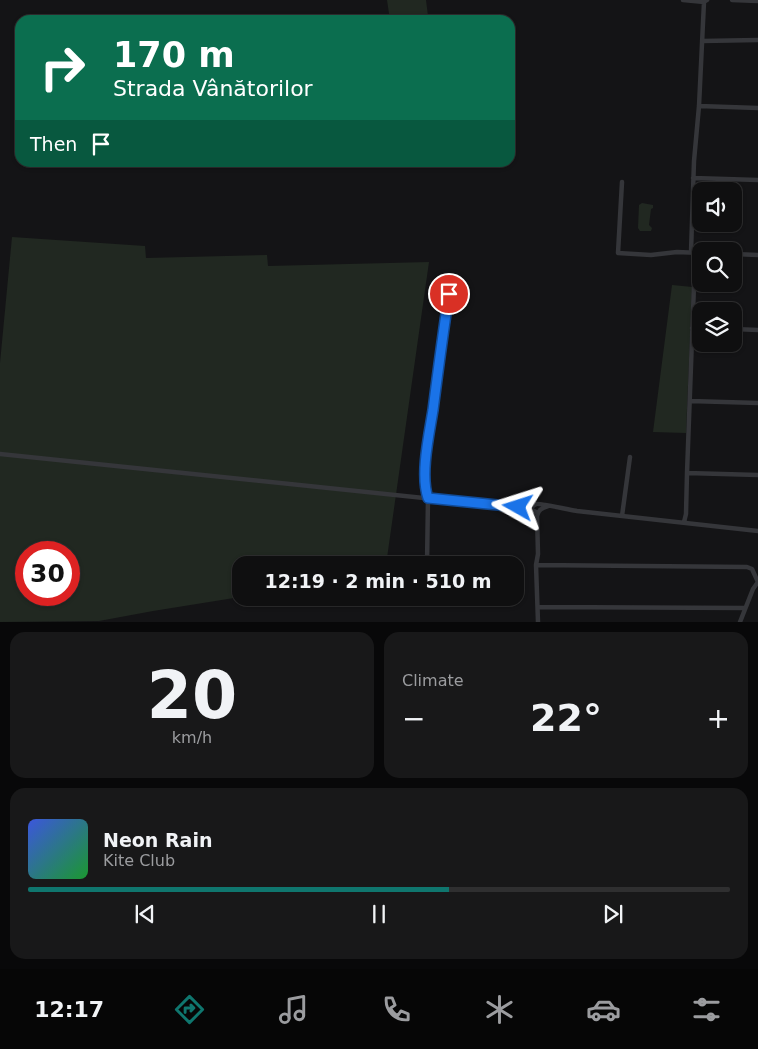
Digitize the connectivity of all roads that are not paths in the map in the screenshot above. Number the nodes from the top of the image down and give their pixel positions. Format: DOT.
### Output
graph roads {
  1 [pos="683,0"];
  2 [pos="732,0"];
  3 [pos="706,1"];
  4 [pos="758,1"];
  5 [pos="758,40"];
  6 [pos="702,42"];
  7 [pos="699,106"];
  8 [pos="758,108"];
  9 [pos="693,178"];
  10 [pos="758,180"];
  11 [pos="622,182"];
  12 [pos="692,242"];
  13 [pos="692,253"];
  14 [pos="742,254"];
  15 [pos="758,255"];
  16 [pos="449,294"];
  17 [pos="692,328"];
  18 [pos="742,330"];
  19 [pos="758,330"];
  20 [pos="690,401"];
  21 [pos="758,402"];
  22 [pos="0,454"];
  23 [pos="630,457"];
  24 [pos="687,473"];
  25 [pos="758,475"];
  26 [pos="428,498"];
  27 [pos="548,506"];
  28 [pos="530,509"];
  29 [pos="538,513"];
  30 [pos="622,516"];
  31 [pos="684,522"];
  32 [pos="758,531"];
  33 [pos="427,556"];
  34 [pos="536,565"];
  35 [pos="758,582"];
  36 [pos="538,607"];
  37 [pos="745,608"];
  38 [pos="538,622"];
  39 [pos="740,622"];
  1 -- 3 [label="street"];
  2 -- 4 [label="street"];
  3 -- 6 [label="street"];
  5 -- 6 [label="street"];
  6 -- 7 [label="street"];
  7 -- 8 [label="street"];
  7 -- 9 [label="street"];
  9 -- 10 [label="street"];
  9 -- 12 [label="street"];
  11 -- 13 [label="street"];
  14 -- 15 [label="street"];
  16 -- 26 [label="street"];
  17 -- 20 [label="street"];
  18 -- 19 [label="street"];
  20 -- 21 [label="street"];
  20 -- 24 [label="street"];
  22 -- 26 [label="street"];
  23 -- 30 [label="street"];
  24 -- 25 [label="street"];
  24 -- 31 [label="street"];
  26 -- 28 [label="street"];
  26 -- 33 [label="street"];
  27 -- 28 [label="street"];
  27 -- 29 [label="street"];
  27 -- 30 [label="street"];
  28 -- 29 [label="street"];
  29 -- 34 [label="street"];
  30 -- 31 [label="street"];
  31 -- 32 [label="street"];
  34 -- 35 [label="street"];
  34 -- 36 [label="street"];
  35 -- 37 [label="street"];
  36 -- 37 [label="street"];
  36 -- 38 [label="street"];
  37 -- 39 [label="street"];
}
